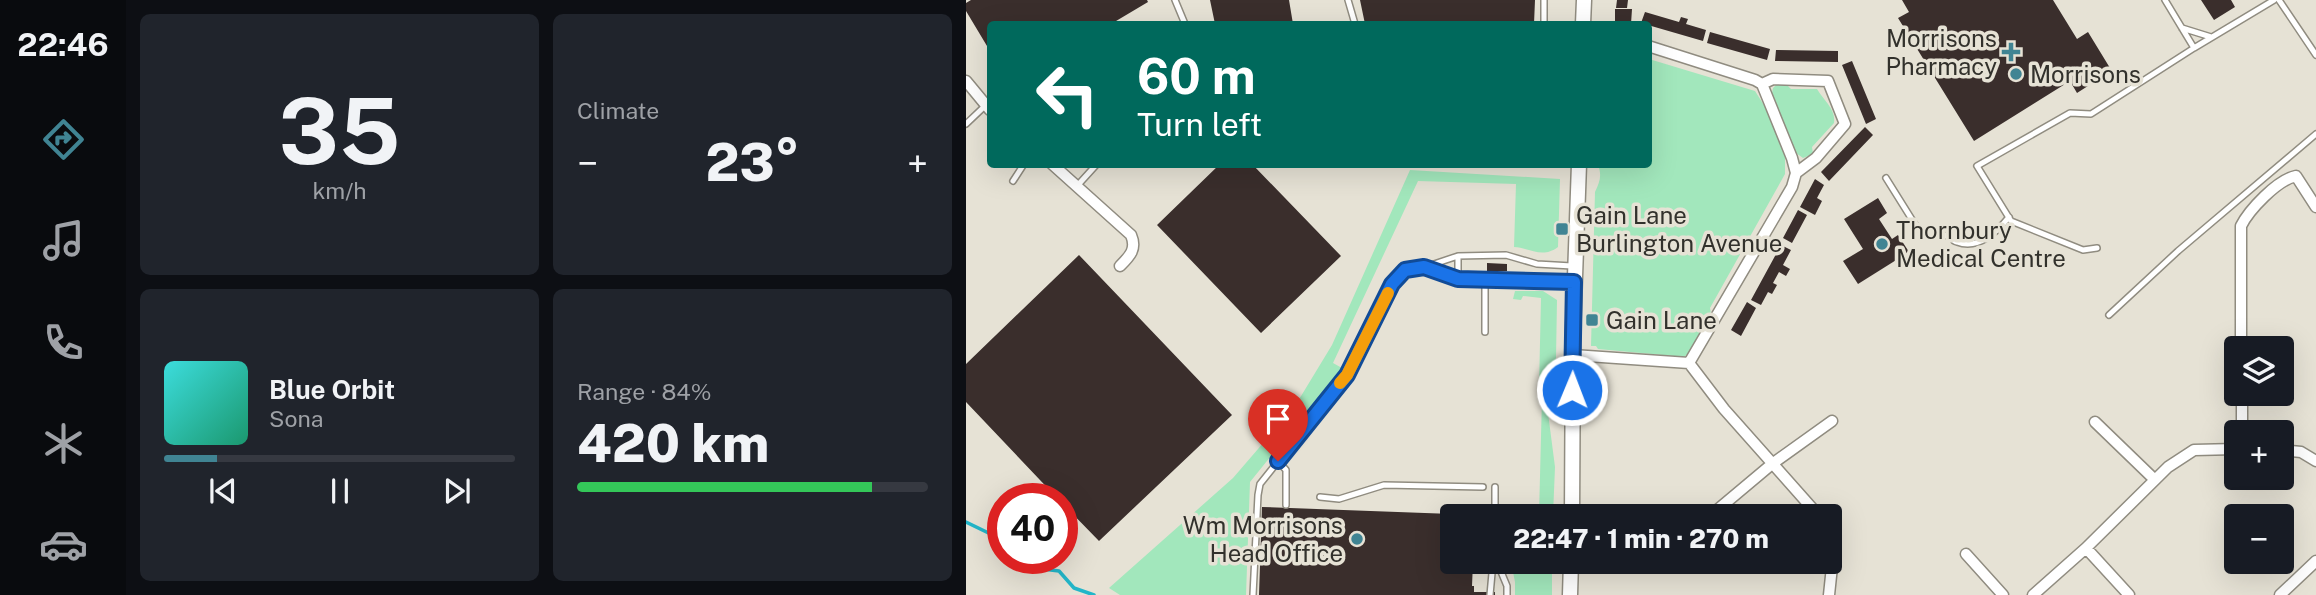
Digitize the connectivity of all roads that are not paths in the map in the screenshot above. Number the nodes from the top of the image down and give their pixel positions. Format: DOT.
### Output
graph roads {
  1 [pos="1175,0"];
  2 [pos="1348,0"];
  3 [pos="1545,0"];
  4 [pos="1584,0"];
  5 [pos="2165,0"];
  6 [pos="2277,0"];
  7 [pos="1184,21"];
  8 [pos="1353,21"];
  9 [pos="1544,21"];
  10 [pos="1583,21"];
  11 [pos="2182,28"];
  12 [pos="2211,37"];
  13 [pos="1652,47"];
  14 [pos="2194,48"];
  15 [pos="2316,55"];
  16 [pos="966,81"];
  17 [pos="1762,84"];
  18 [pos="987,106"];
  19 [pos="987,108"];
  20 [pos="966,124"];
  21 [pos="2316,134"];
  22 [pos="1021,168"];
  23 [pos="1057,168"];
  24 [pos="1093,168"];
  25 [pos="1578,168"];
  26 [pos="1796,173"];
  27 [pos="1886,178"];
  28 [pos="1013,181"];
  29 [pos="1077,186"];
  30 [pos="2316,207"];
  31 [pos="2009,217"];
  32 [pos="2097,248"];
  33 [pos="1458,256"];
  34 [pos="1120,266"];
  35 [pos="1424,267"];
  36 [pos="1575,267"];
  37 [pos="1458,279"];
  38 [pos="1485,280"];
  39 [pos="1574,282"];
  40 [pos="2109,315"];
  41 [pos="1485,332"];
  42 [pos="2241,336"];
  43 [pos="1573,355"];
  44 [pos="1689,363"];
  45 [pos="1832,421"];
  46 [pos="2095,422"];
  47 [pos="2224,449"];
  48 [pos="2294,451"];
  49 [pos="1278,461"];
  50 [pos="2316,461"];
  51 [pos="1772,464"];
  52 [pos="2154,479"];
  53 [pos="1483,487"];
  54 [pos="1495,487"];
  55 [pos="1320,497"];
  56 [pos="1495,504"];
  57 [pos="1572,504"];
  58 [pos="1724,504"];
  59 [pos="1808,504"];
  60 [pos="1286,505"];
  61 [pos="2086,548"];
  62 [pos="1966,554"];
  63 [pos="2316,561"];
  64 [pos="1493,574"];
  65 [pos="1501,574"];
  66 [pos="1571,574"];
  67 [pos="1831,574"];
  68 [pos="1253,595"];
  69 [pos="1490,595"];
  70 [pos="1507,595"];
  71 [pos="1570,595"];
  72 [pos="1829,595"];
  73 [pos="2003,595"];
  74 [pos="2033,595"];
  75 [pos="2129,595"];
  76 [pos="2280,595"];
  1 -- 7 [label="lane"];
  2 -- 8 [label="lane"];
  3 -- 9 [label="lane"];
  4 -- 10 [label="street"];
  5 -- 11 [label="lane"];
  6 -- 12 [label="lane"];
  6 -- 15 [label="lane"];
  11 -- 12 [label="lane"];
  11 -- 14 [label="lane"];
  12 -- 14 [label="lane"];
  13 -- 17 [label="street"];
  14 -- 31 [label="lane"];
  16 -- 18 [label="street"];
  17 -- 26 [label="street"];
  17 -- 26 [label="street"];
  19 -- 20 [label="lane"];
  21 -- 40 [label="lane"];
  22 -- 28 [label="lane"];
  23 -- 29 [label="street"];
  24 -- 29 [label="lane"];
  25 -- 36 [label="street"];
  26 -- 44 [label="street"];
  27 -- 31 [label="lane"];
  29 -- 34 [label="street"];
  30 -- 42 [label="street"];
  31 -- 32 [label="lane"];
  33 -- 35 [label="lane"];
  33 -- 36 [label="lane"];
  33 -- 37 [label="lane"];
  35 -- 37 [label="lane"];
  35 -- 49 [label="lane"];
  36 -- 39 [label="street"];
  37 -- 38 [label="lane"];
  38 -- 39 [label="lane"];
  38 -- 41 [label="lane"];
  39 -- 43 [label="street"];
  43 -- 44 [label="street"];
  43 -- 57 [label="street"];
  44 -- 51 [label="street"];
  45 -- 51 [label="street"];
  46 -- 52 [label="street"];
  47 -- 52 [label="street"];
  48 -- 50 [label="street"];
  49 -- 60 [label="lane"];
  49 -- 68 [label="lane"];
  51 -- 58 [label="street"];
  51 -- 59 [label="street"];
  52 -- 61 [label="street"];
  53 -- 55 [label="lane"];
  54 -- 56 [label="lane"];
  61 -- 74 [label="street"];
  61 -- 75 [label="street"];
  62 -- 73 [label="street"];
  63 -- 76 [label="street"];
  64 -- 69 [label="lane"];
  65 -- 70 [label="lane"];
  66 -- 71 [label="street"];
  67 -- 72 [label="street"];
}
